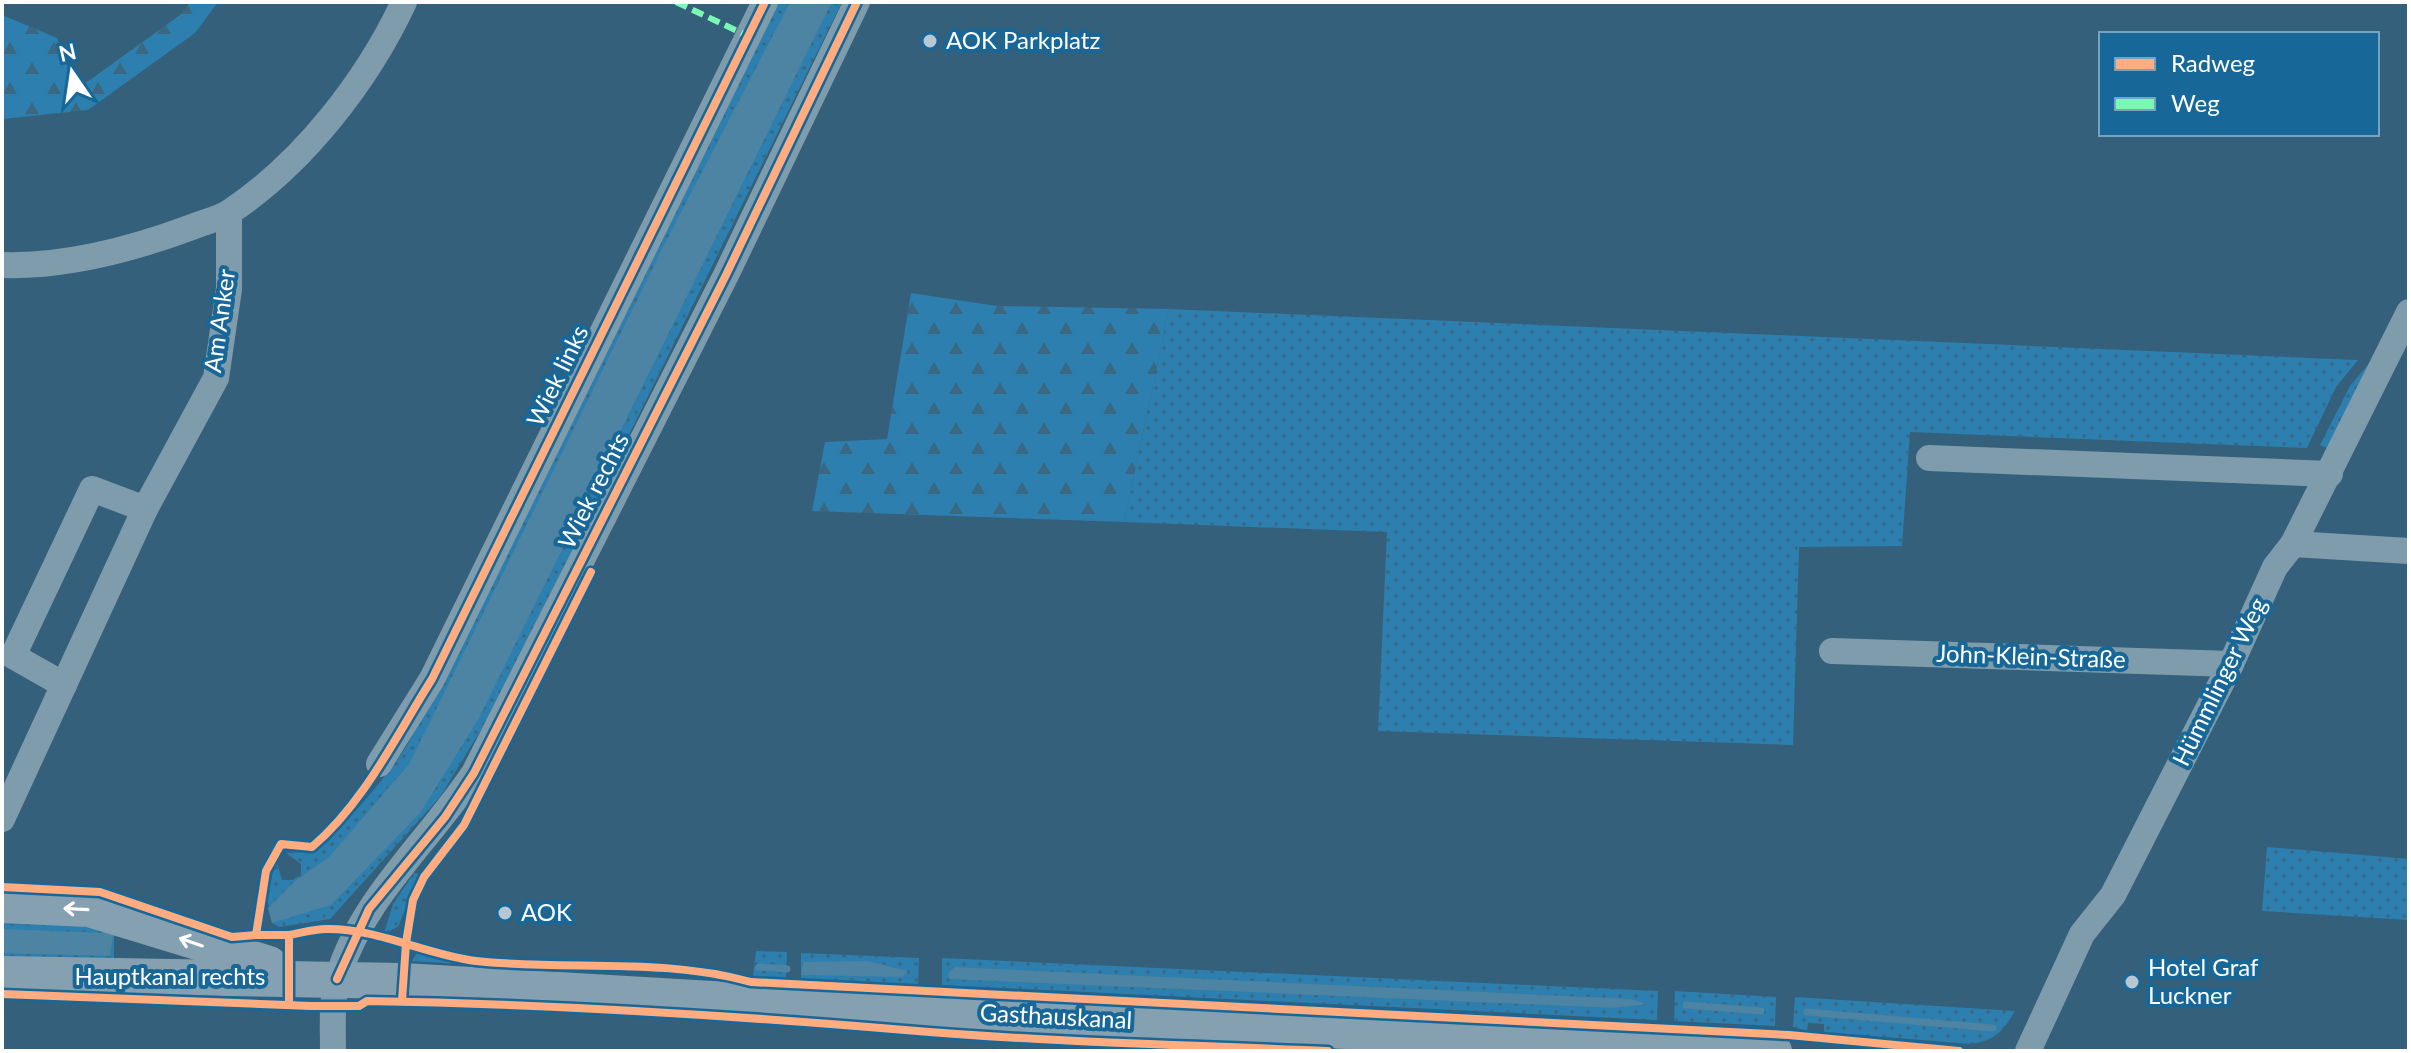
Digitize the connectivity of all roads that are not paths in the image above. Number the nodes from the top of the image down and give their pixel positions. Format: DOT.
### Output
graph roads {
  1 [pos="404,2"];
  2 [pos="765,2"];
  3 [pos="857,2"];
  4 [pos="229,213"];
  5 [pos="2,265"];
  6 [pos="2409,312"];
  7 [pos="1929,458"];
  8 [pos="2330,474"];
  9 [pos="145,509"];
  10 [pos="2293,544"];
  11 [pos="2409,551"];
  12 [pos="1832,651"];
  13 [pos="2231,664"];
  14 [pos="64,685"];
  15 [pos="379,764"];
  16 [pos="2,819"];
  17 [pos="2,905"];
  18 [pos="148,926"];
  19 [pos="2,974"];
  20 [pos="126,979"];
  21 [pos="337,979"];
  22 [pos="333,1051"];
  23 [pos="1774,1051"];
  24 [pos="2028,1051"];
  1 -- 4 [label="street"];
  2 -- 15 [label="street, Wiek links"];
  3 -- 21 [label="street, Wiek rechts"];
  4 -- 5 [label="street"];
  4 -- 9 [label="street, Am Anker"];
  6 -- 8 [label="street, Hümmlinger Weg"];
  7 -- 8 [label="street"];
  8 -- 10 [label="street, Hümmlinger Weg"];
  9 -- 14 [label="street, Am Anker"];
  9 -- 14 [label="street"];
  10 -- 11 [label="street"];
  10 -- 13 [label="street, Hümmlinger Weg"];
  12 -- 13 [label="street, John-Klein-Straße"];
  13 -- 24 [label="street, Hümmlinger Weg"];
  14 -- 16 [label="street, Am Anker"];
  18 -- 17 [label="street, one-way"];
  18 -- 20 [label="street"];
  21 -- 18 [label="street, one-way"];
  19 -- 20 [label="street, Hauptkanal rechts"];
  20 -- 21 [label="street, Hauptkanal rechts"];
  21 -- 22 [label="street, Wiek rechts"];
  21 -- 23 [label="street, Gasthauskanal"];
}
